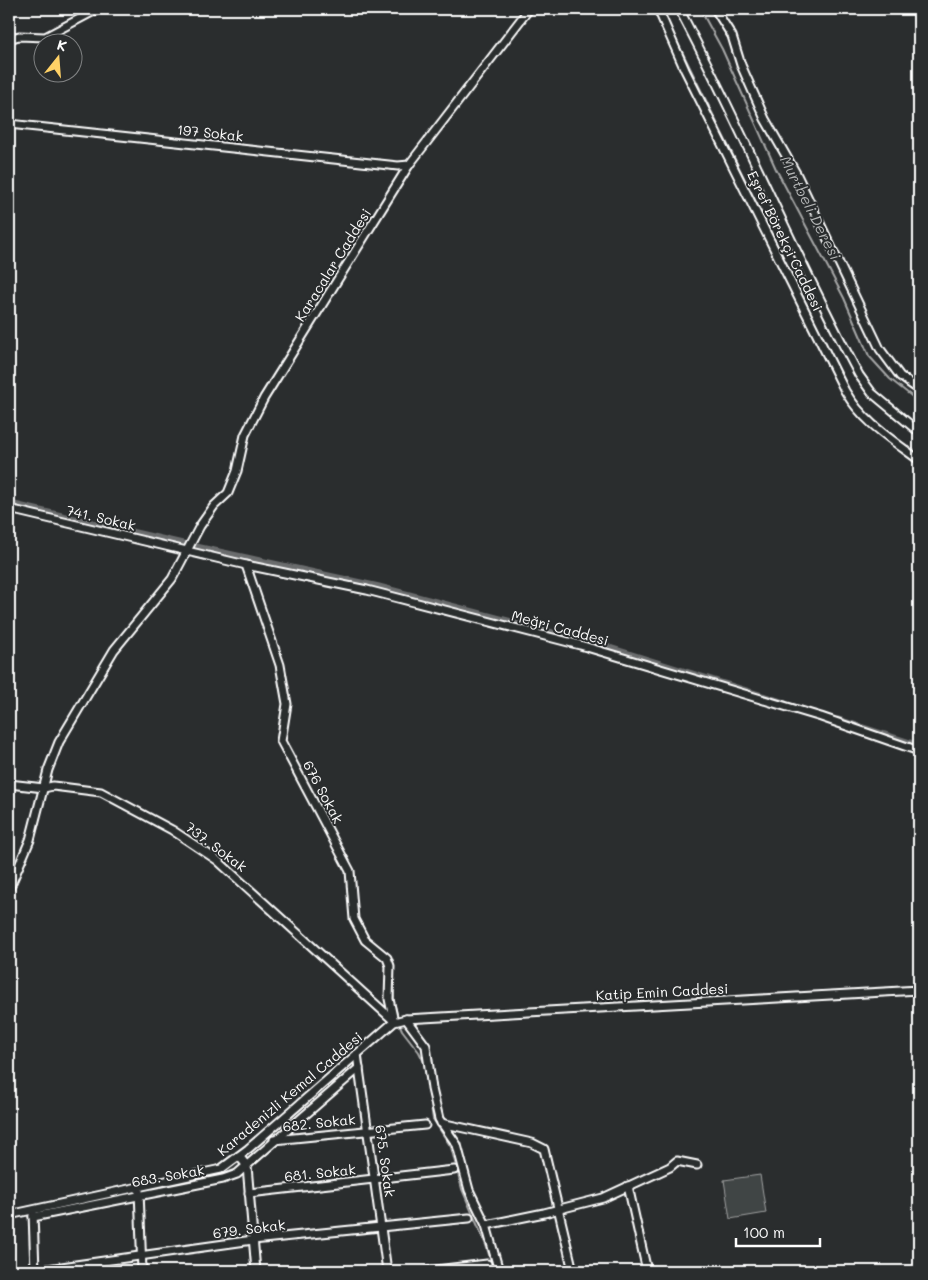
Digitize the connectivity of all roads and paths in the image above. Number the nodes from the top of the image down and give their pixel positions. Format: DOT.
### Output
graph roads {
  1 [pos="98,9"];
  2 [pos="529,9"];
  3 [pos="658,9"];
  4 [pos="679,9"];
  5 [pos="715,9"];
  6 [pos="9,39"];
  7 [pos="9,124"];
  8 [pos="409,165"];
  9 [pos="919,390"];
  10 [pos="919,432"];
  11 [pos="919,460"];
  12 [pos="9,509"];
  13 [pos="189,550"];
  14 [pos="246,565"];
  15 [pos="919,750"];
  16 [pos="9,784"];
  17 [pos="44,788"];
  18 [pos="9,889"];
  19 [pos="919,990"];
  20 [pos="399,1020"];
  21 [pos="357,1054"];
  22 [pos="359,1068"];
  23 [pos="441,1123"];
  24 [pos="425,1125"];
  25 [pos="368,1131"];
  26 [pos="274,1140"];
  27 [pos="239,1156"];
  28 [pos="697,1165"];
  29 [pos="247,1166"];
  30 [pos="454,1170"];
  31 [pos="375,1180"];
  32 [pos="628,1186"];
  33 [pos="139,1191"];
  34 [pos="249,1193"];
  35 [pos="559,1209"];
  36 [pos="33,1214"];
  37 [pos="9,1215"];
  38 [pos="469,1218"];
  39 [pos="486,1225"];
  40 [pos="381,1227"];
  41 [pos="253,1240"];
  42 [pos="141,1257"];
  43 [pos="487,1264"];
  44 [pos="34,1271"];
  45 [pos="142,1271"];
  46 [pos="256,1271"];
  47 [pos="387,1271"];
  48 [pos="427,1271"];
  49 [pos="499,1271"];
  50 [pos="573,1271"];
  51 [pos="647,1271"];
  1 -- 6 [label="street"];
  2 -- 8 [label="street, Karacalar Caddesi"];
  3 -- 11 [label="street, Eşref Börekçi Caddesi"];
  4 -- 10 [label="street"];
  5 -- 9 [label="street"];
  7 -- 8 [label="street, 197 Sokak"];
  8 -- 13 [label="street, Karacalar Caddesi"];
  12 -- 13 [label="street, 741. Sokak"];
  13 -- 14 [label="street, Meğri Caddesi"];
  13 -- 17 [label="street, Karacalar Caddesi"];
  14 -- 15 [label="street, Meğri Caddesi"];
  14 -- 20 [label="street, 676 Sokak"];
  16 -- 17 [label="street, 737. Sokak"];
  17 -- 18 [label="street, Karacalar Caddesi"];
  17 -- 20 [label="street, 737. Sokak"];
  19 -- 20 [label="street, Katip Emin Caddesi"];
  20 -- 21 [label="street, Karadenizli Kemal Caddesi"];
  20 -- 23 [label="street"];
  21 -- 22 [label="street, 675. Sokak"];
  21 -- 27 [label="street, Karadenizli Kemal Caddesi"];
  22 -- 25 [label="street, 675. Sokak"];
  22 -- 26 [label="street, 683. Sokak"];
  23 -- 35 [label="street"];
  23 -- 39 [label="street"];
  24 -- 25 [label="street, 682. Sokak"];
  25 -- 26 [label="street, 682. Sokak"];
  25 -- 31 [label="street, 675. Sokak"];
  26 -- 29 [label="street, 683. Sokak"];
  27 -- 29 [label="street"];
  27 -- 33 [label="street, Karadenizli Kemal Caddesi"];
  28 -- 32 [label="street"];
  29 -- 33 [label="street, 683. Sokak"];
  29 -- 34 [label="street"];
  30 -- 31 [label="street, 681. Sokak"];
  31 -- 34 [label="street, 681. Sokak"];
  31 -- 40 [label="street, 675. Sokak"];
  32 -- 35 [label="street"];
  32 -- 51 [label="street"];
  33 -- 36 [label="street, 683. Sokak"];
  33 -- 42 [label="street"];
  34 -- 41 [label="street"];
  35 -- 39 [label="street"];
  35 -- 50 [label="street"];
  36 -- 37 [label="street"];
  36 -- 44 [label="street"];
  38 -- 40 [label="street, 679. Sokak"];
  39 -- 49 [label="street"];
  40 -- 41 [label="street, 679. Sokak"];
  40 -- 47 [label="street, 675. Sokak"];
  41 -- 42 [label="street, 679. Sokak"];
  41 -- 46 [label="street"];
  42 -- 44 [label="street, 679. Sokak"];
  42 -- 45 [label="street"];
  43 -- 48 [label="street"];
}
